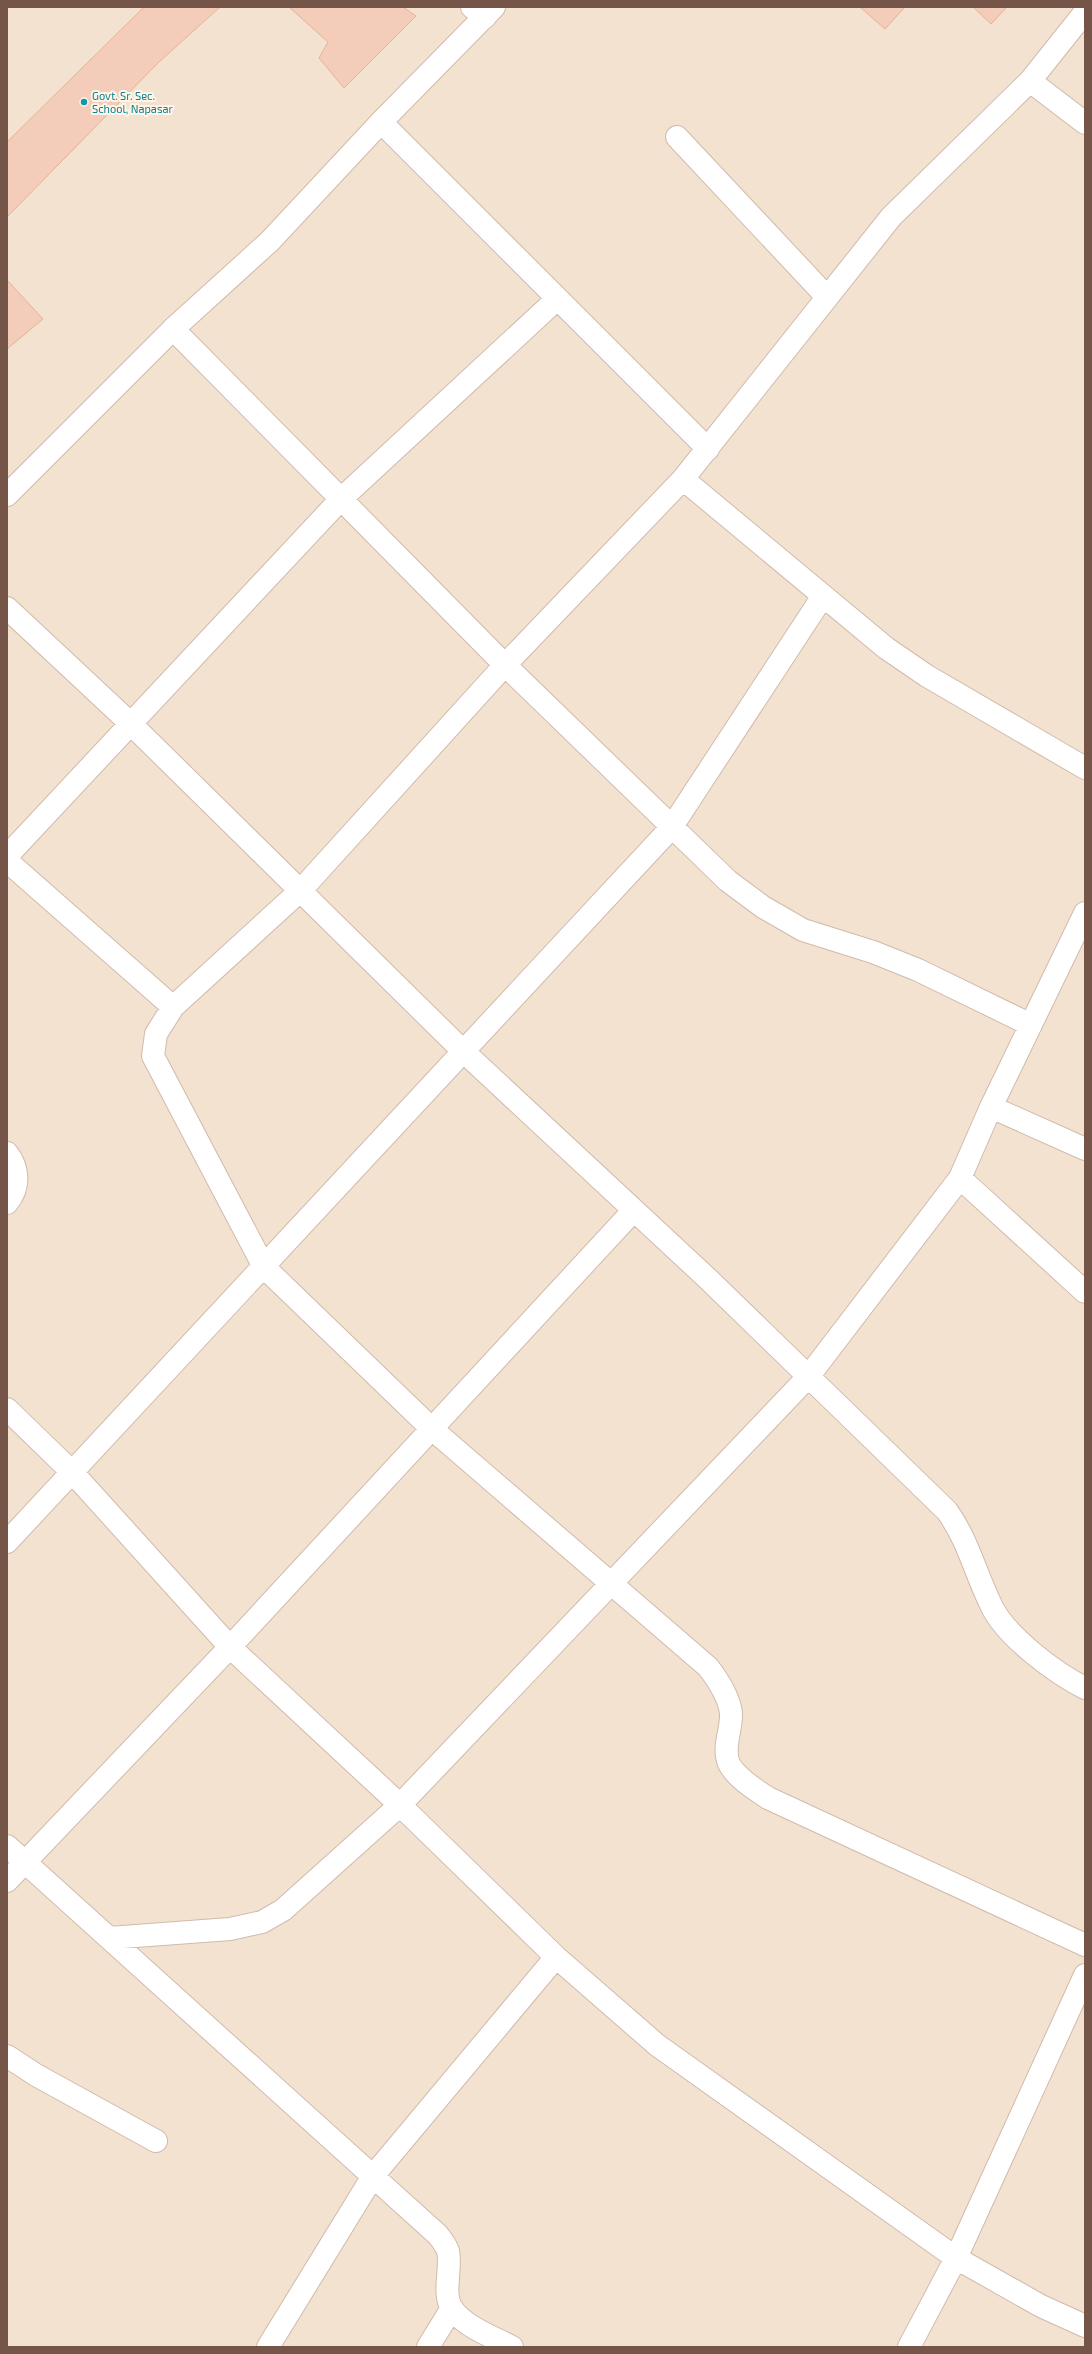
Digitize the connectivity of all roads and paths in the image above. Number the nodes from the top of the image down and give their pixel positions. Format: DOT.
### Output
graph roads {
  1 [pos="484,10"];
  2 [pos="1085,12"];
  3 [pos="1030,81"];
  4 [pos="381,122"];
  5 [pos="1085,123"];
  6 [pos="677,137"];
  7 [pos="828,297"];
  8 [pos="556,300"];
  9 [pos="173,329"];
  10 [pos="708,449"];
  11 [pos="683,479"];
  12 [pos="7,495"];
  13 [pos="341,499"];
  14 [pos="823,596"];
  15 [pos="7,608"];
  16 [pos="505,665"];
  17 [pos="130,723"];
  18 [pos="1085,768"];
  19 [pos="671,828"];
  20 [pos="7,856"];
  21 [pos="7,861"];
  22 [pos="301,890"];
  23 [pos="1085,913"];
  24 [pos="173,1006"];
  25 [pos="1031,1025"];
  26 [pos="464,1052"];
  27 [pos="991,1107"];
  28 [pos="1085,1149"];
  29 [pos="7,1153"];
  30 [pos="960,1178"];
  31 [pos="7,1203"];
  32 [pos="634,1210"];
  33 [pos="264,1268"];
  34 [pos="1085,1292"];
  35 [pos="808,1377"];
  36 [pos="7,1409"];
  37 [pos="432,1429"];
  38 [pos="73,1473"];
  39 [pos="7,1542"];
  40 [pos="612,1582"];
  41 [pos="230,1648"];
  42 [pos="1085,1688"];
  43 [pos="400,1805"];
  44 [pos="7,1846"];
  45 [pos="24,1861"];
  46 [pos="7,1881"];
  47 [pos="110,1938"];
  48 [pos="1085,1945"];
  49 [pos="556,1957"];
  50 [pos="1085,1975"];
  51 [pos="7,2056"];
  52 [pos="156,2141"];
  53 [pos="373,2176"];
  54 [pos="956,2258"];
  55 [pos="452,2308"];
  56 [pos="1085,2326"];
  57 [pos="268,2347"];
  58 [pos="428,2347"];
  59 [pos="512,2347"];
  60 [pos="909,2347"];
  1 -- 4 [label="street"];
  2 -- 3 [label="street"];
  3 -- 5 [label="street"];
  3 -- 7 [label="street"];
  4 -- 8 [label="street"];
  4 -- 9 [label="street"];
  6 -- 7 [label="street"];
  7 -- 10 [label="street"];
  8 -- 10 [label="street"];
  8 -- 13 [label="street"];
  9 -- 12 [label="street"];
  9 -- 13 [label="street"];
  10 -- 11 [label="street"];
  11 -- 14 [label="street"];
  11 -- 16 [label="street"];
  13 -- 16 [label="street"];
  13 -- 17 [label="street"];
  14 -- 18 [label="street"];
  14 -- 19 [label="street"];
  15 -- 17 [label="street"];
  16 -- 19 [label="street"];
  16 -- 22 [label="street"];
  17 -- 20 [label="street"];
  17 -- 22 [label="street"];
  19 -- 25 [label="street"];
  19 -- 26 [label="street"];
  21 -- 24 [label="street"];
  22 -- 24 [label="street"];
  22 -- 26 [label="street"];
  23 -- 25 [label="street"];
  24 -- 33 [label="street"];
  25 -- 27 [label="street"];
  26 -- 32 [label="street"];
  26 -- 33 [label="street"];
  27 -- 28 [label="street"];
  27 -- 30 [label="street"];
  29 -- 31 [label="street"];
  30 -- 34 [label="street"];
  30 -- 35 [label="street"];
  32 -- 35 [label="street"];
  32 -- 37 [label="street"];
  33 -- 37 [label="street"];
  33 -- 38 [label="street"];
  35 -- 40 [label="street"];
  35 -- 42 [label="street"];
  36 -- 38 [label="street"];
  37 -- 40 [label="street"];
  37 -- 41 [label="street"];
  38 -- 39 [label="street"];
  38 -- 41 [label="street"];
  40 -- 43 [label="street"];
  40 -- 48 [label="street"];
  41 -- 43 [label="street"];
  41 -- 45 [label="street"];
  43 -- 47 [label="street"];
  43 -- 49 [label="street"];
  44 -- 45 [label="street"];
  45 -- 46 [label="street"];
  45 -- 47 [label="street"];
  47 -- 53 [label="street"];
  49 -- 53 [label="street"];
  49 -- 54 [label="street"];
  50 -- 54 [label="street"];
  51 -- 52 [label="street"];
  53 -- 55 [label="street"];
  53 -- 57 [label="street"];
  54 -- 56 [label="street"];
  54 -- 60 [label="street"];
  55 -- 58 [label="street"];
  55 -- 59 [label="street"];
}
